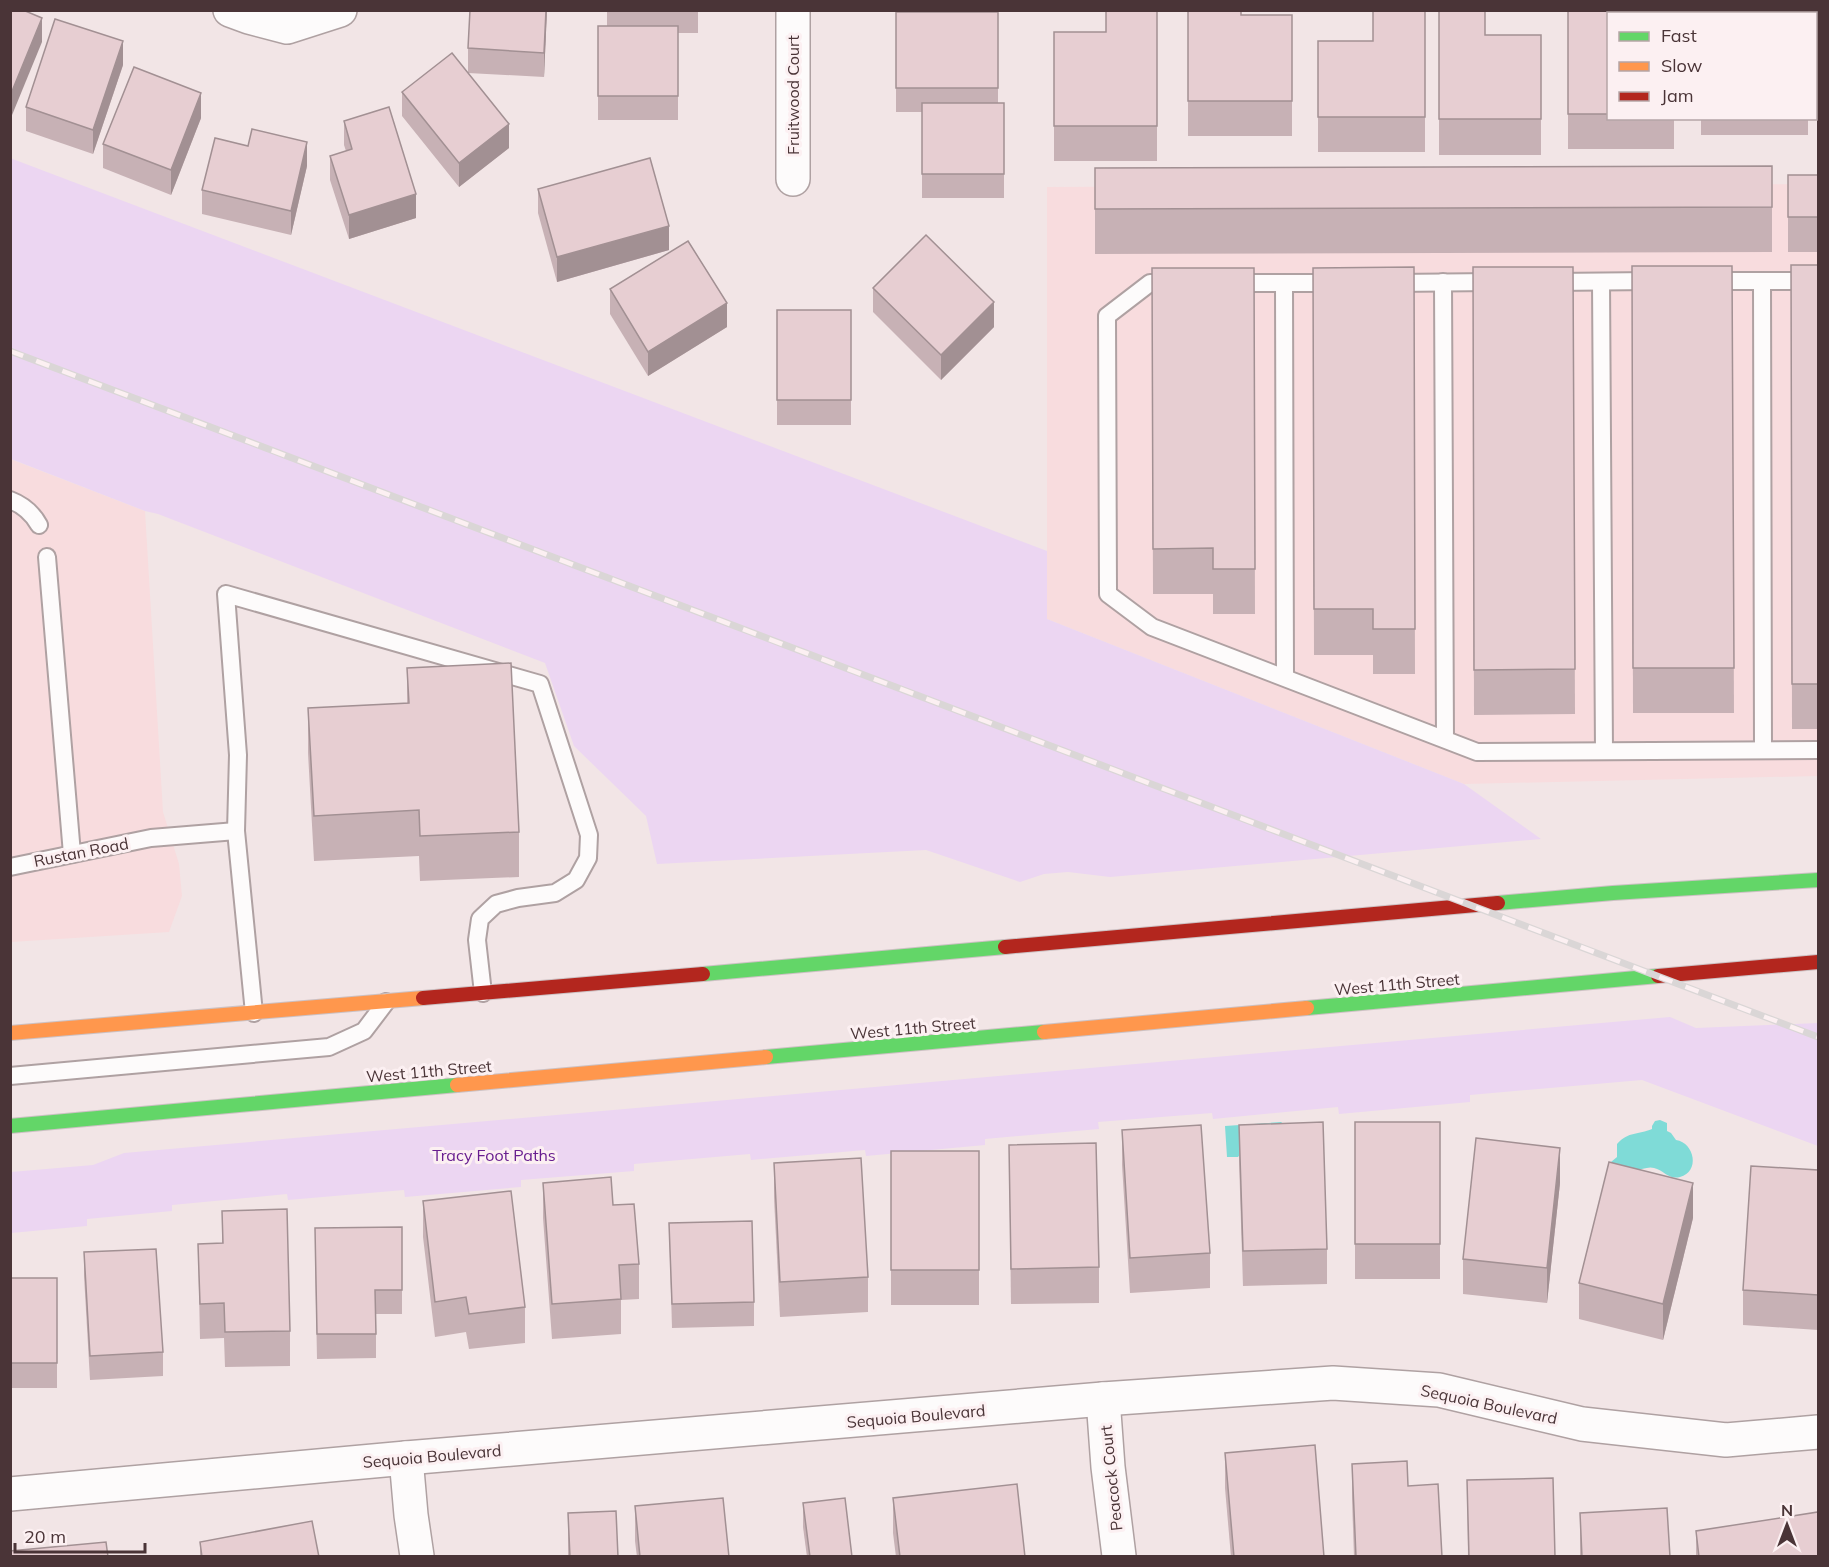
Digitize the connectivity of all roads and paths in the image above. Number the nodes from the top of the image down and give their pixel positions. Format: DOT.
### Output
graph roads {
  1 [pos="230,10"];
  2 [pos="340,10"];
  3 [pos="793,10"];
  4 [pos="793,178"];
  5 [pos="1670,281"];
  6 [pos="1693,281"];
  7 [pos="1762,281"];
  8 [pos="1818,281"];
  9 [pos="1443,282"];
  10 [pos="1510,282"];
  11 [pos="1533,282"];
  12 [pos="1601,282"];
  13 [pos="1184,283"];
  14 [pos="1217,283"];
  15 [pos="1284,283"];
  16 [pos="1352,283"];
  17 [pos="1374,283"];
  18 [pos="10,500"];
  19 [pos="39,525"];
  20 [pos="47,557"];
  21 [pos="1285,677"];
  22 [pos="1445,739"];
  23 [pos="1763,750"];
  24 [pos="1818,750"];
  25 [pos="1604,751"];
  26 [pos="236,831"];
  27 [pos="72,854"];
  28 [pos="10,867"];
  29 [pos="1818,880"];
  30 [pos="1818,962"];
  31 [pos="483,993"];
  32 [pos="386,1001"];
  33 [pos="254,1013"];
  34 [pos="10,1033"];
  35 [pos="10,1076"];
  36 [pos="10,1126"];
  37 [pos="1103,1399"];
  38 [pos="1818,1432"];
  39 [pos="406,1458"];
  40 [pos="10,1494"];
  41 [pos="417,1557"];
  42 [pos="1119,1557"];
  1 -- 2 [label="street"];
  3 -- 4 [label="street, Fruitwood Court"];
  5 -- 12 [label="lane"];
  6 -- 7 [label="lane"];
  7 -- 8 [label="lane"];
  7 -- 23 [label="lane"];
  9 -- 10 [label="lane"];
  9 -- 17 [label="lane"];
  9 -- 22 [label="lane"];
  11 -- 12 [label="lane"];
  12 -- 25 [label="lane"];
  13 -- 21 [label="lane"];
  14 -- 15 [label="lane"];
  15 -- 16 [label="lane"];
  15 -- 21 [label="lane"];
  18 -- 19 [label="lane"];
  20 -- 27 [label="lane"];
  21 -- 22 [label="lane"];
  22 -- 25 [label="lane"];
  23 -- 24 [label="lane"];
  23 -- 25 [label="lane"];
  26 -- 27 [label="lane, Rustan Road"];
  26 -- 31 [label="lane"];
  26 -- 33 [label="lane"];
  27 -- 28 [label="lane, Rustan Road"];
  29 -- 31 [label="main road"];
  30 -- 36 [label="main road, West 11th Street"];
  31 -- 32 [label="main road"];
  32 -- 33 [label="main road"];
  32 -- 35 [label="lane"];
  33 -- 34 [label="main road"];
  37 -- 38 [label="street, Sequoia Boulevard"];
  37 -- 39 [label="street, Sequoia Boulevard"];
  37 -- 42 [label="street, Peacock Court"];
  39 -- 40 [label="street, Sequoia Boulevard"];
  39 -- 41 [label="street"];
}
